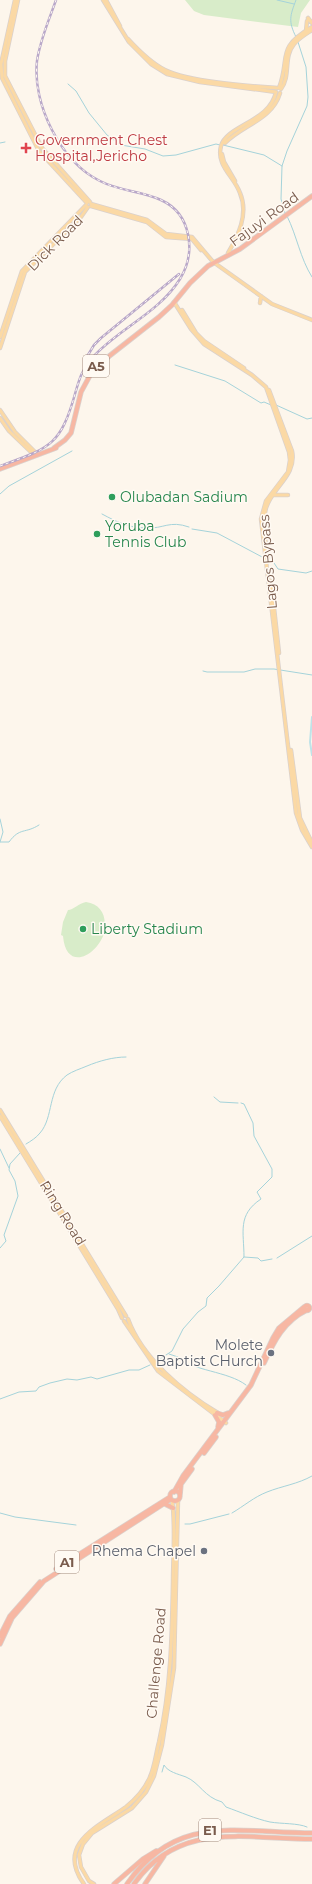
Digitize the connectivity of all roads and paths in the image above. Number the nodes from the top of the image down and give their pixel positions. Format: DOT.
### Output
graph roads {
  1 [pos="17,0"];
  2 [pos="103,0"];
  3 [pos="106,0"];
  4 [pos="312,24"];
  5 [pos="312,28"];
  6 [pos="306,31"];
  7 [pos="297,39"];
  8 [pos="151,63"];
  9 [pos="278,90"];
  10 [pos="222,145"];
  11 [pos="312,197"];
  12 [pos="89,205"];
  13 [pos="285,217"];
  14 [pos="237,250"];
  15 [pos="229,256"];
  16 [pos="214,263"];
  17 [pos="261,296"];
  18 [pos="174,302"];
  19 [pos="260,303"];
  20 [pos="312,320"];
  21 [pos="0,337"];
  22 [pos="207,345"];
  23 [pos="0,348"];
  24 [pos="0,410"];
  25 [pos="0,418"];
  26 [pos="35,455"];
  27 [pos="0,469"];
  28 [pos="273,495"];
  29 [pos="288,495"];
  30 [pos="312,843"];
  31 [pos="312,847"];
  32 [pos="0,1110"];
  33 [pos="0,1116"];
  34 [pos="312,1302"];
  35 [pos="308,1307"];
  36 [pos="127,1317"];
  37 [pos="123,1320"];
  38 [pos="235,1408"];
  39 [pos="216,1414"];
  40 [pos="226,1421"];
  41 [pos="217,1430"];
  42 [pos="174,1492"];
  43 [pos="180,1495"];
  44 [pos="171,1498"];
  45 [pos="178,1500"];
  46 [pos="164,1504"];
  47 [pos="173,1508"];
  48 [pos="0,1636"];
  49 [pos="0,1644"];
  50 [pos="312,1833"];
  51 [pos="312,1839"];
  52 [pos="158,1850"];
  53 [pos="166,1853"];
  54 [pos="84,1884"];
  55 [pos="94,1884"];
  56 [pos="114,1884"];
  57 [pos="127,1884"];
  58 [pos="134,1884"];
  59 [pos="145,1884"];
  1 -- 12 [label="main road"];
  2 -- 8 [label="main road"];
  3 -- 8 [label="main road"];
  4 -- 6 [label="main road"];
  5 -- 6 [label="main road"];
  5 -- 7 [label="main road"];
  6 -- 7 [label="main road"];
  7 -- 9 [label="main road"];
  8 -- 9 [label="main road"];
  9 -- 10 [label="main road"];
  10 -- 14 [label="main road"];
  10 -- 15 [label="main road"];
  11 -- 13 [label="highway, Fajuyi Road / A5"];
  12 -- 16 [label="main road"];
  12 -- 21 [label="main road, Dick Road"];
  12 -- 23 [label="main road, Dick Road"];
  13 -- 14 [label="highway, Fajuyi Road / A5"];
  13 -- 15 [label="highway, Fajuyi Road / A5"];
  14 -- 15 [label="highway, Fajuyi Road / A5"];
  15 -- 16 [label="highway, A5"];
  16 -- 17 [label="main road"];
  16 -- 18 [label="highway, A5"];
  17 -- 19 [label="main road"];
  17 -- 20 [label="main road"];
  18 -- 22 [label="main road, Lagos Bypass"];
  18 -- 26 [label="highway, A5"];
  22 -- 28 [label="main road, Lagos Bypass"];
  22 -- 31 [label="main road, Lagos Bypass"];
  24 -- 26 [label="main road"];
  25 -- 26 [label="main road"];
  26 -- 27 [label="highway, A5"];
  28 -- 29 [label="main road"];
  28 -- 30 [label="main road, Lagos Bypass"];
  32 -- 36 [label="main road, Ring Road"];
  33 -- 37 [label="main road, Ring Road"];
  34 -- 35 [label="highway"];
  35 -- 38 [label="highway"];
  35 -- 40 [label="highway"];
  36 -- 37 [label="main road"];
  36 -- 39 [label="main road, Ring Road"];
  37 -- 39 [label="main road, Ring Road"];
  38 -- 39 [label="highway"];
  38 -- 40 [label="highway"];
  39 -- 40 [label="main road, Ring Road"];
  39 -- 41 [label="highway"];
  40 -- 41 [label="highway"];
  40 -- 43 [label="highway"];
  41 -- 42 [label="highway"];
  42 -- 43 [label="highway"];
  42 -- 44 [label="highway"];
  43 -- 45 [label="highway"];
  44 -- 45 [label="highway"];
  44 -- 46 [label="highway, A1"];
  44 -- 47 [label="main road, Challenge Road"];
  44 -- 48 [label="highway, A1"];
  45 -- 55 [label="main road, Challenge Road"];
  46 -- 47 [label="highway"];
  46 -- 49 [label="highway, A1"];
  47 -- 54 [label="main road, Challenge Road"];
  50 -- 52 [label="highway, E1"];
  51 -- 53 [label="highway, E1"];
  52 -- 56 [label="highway"];
  52 -- 57 [label="highway, E1"];
  53 -- 58 [label="highway, E1"];
  53 -- 59 [label="highway"];
}
